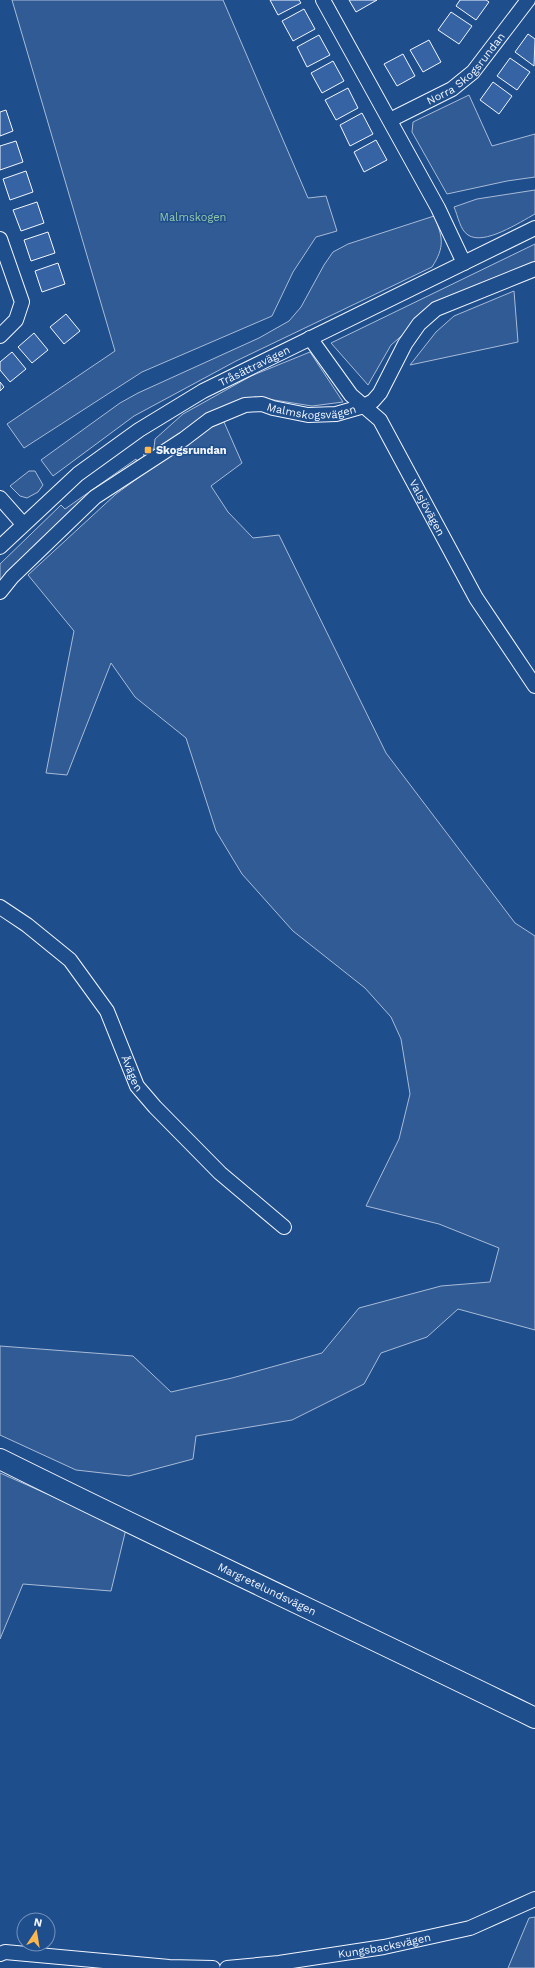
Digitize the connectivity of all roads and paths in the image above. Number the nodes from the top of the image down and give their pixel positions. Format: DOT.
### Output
graph roads {
  1 [pos="323,0"];
  2 [pos="528,0"];
  3 [pos="390,120"];
  4 [pos="535,228"];
  5 [pos="0,239"];
  6 [pos="464,263"];
  7 [pos="535,269"];
  8 [pos="0,336"];
  9 [pos="310,338"];
  10 [pos="364,406"];
  11 [pos="0,498"];
  12 [pos="23,524"];
  13 [pos="0,547"];
  14 [pos="0,592"];
  15 [pos="535,686"];
  16 [pos="0,907"];
  17 [pos="284,1227"];
  18 [pos="0,1460"];
  19 [pos="535,1718"];
  20 [pos="535,1899"];
  21 [pos="0,1954"];
  22 [pos="213,1968"];
  23 [pos="227,1968"];
  1 -- 3 [label="street"];
  2 -- 3 [label="street, Norra Skogsrundan"];
  3 -- 6 [label="street"];
  4 -- 6 [label="street, Tråsättravägen"];
  5 -- 8 [label="street"];
  6 -- 9 [label="street, Tråsättravägen"];
  7 -- 10 [label="street, Malmskogsvägen"];
  9 -- 10 [label="street, Valsjövägen"];
  9 -- 12 [label="street, Tråsättravägen"];
  10 -- 14 [label="street, Malmskogsvägen"];
  10 -- 15 [label="street, Valsjövägen"];
  11 -- 12 [label="street"];
  12 -- 13 [label="street, Tråsättravägen"];
  16 -- 17 [label="street, Åvägen"];
  18 -- 19 [label="street, Margretelundsvägen"];
  20 -- 23 [label="street, Kungsbacksvägen"];
  21 -- 22 [label="street"];
}
